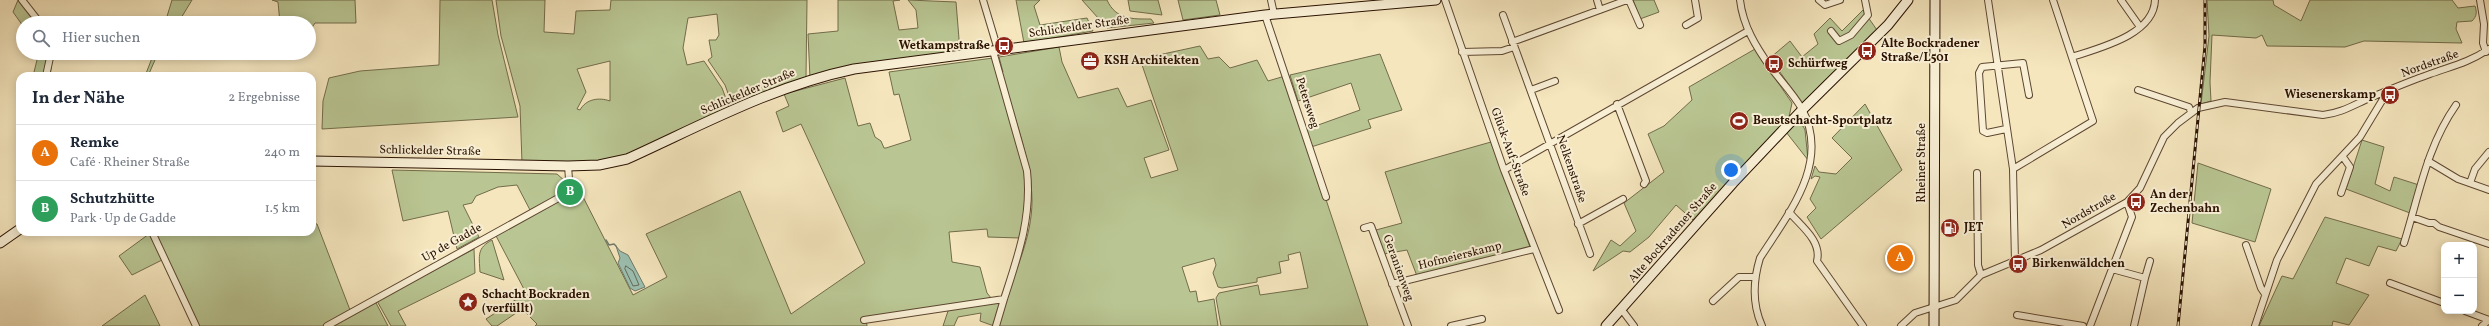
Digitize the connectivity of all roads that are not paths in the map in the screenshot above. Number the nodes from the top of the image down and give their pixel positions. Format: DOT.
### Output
graph roads {
  1 [pos="22,0"];
  2 [pos="1271,0"];
  3 [pos="1436,0"];
  4 [pos="1445,0"];
  5 [pos="1597,0"];
  6 [pos="1628,0"];
  7 [pos="1695,0"];
  8 [pos="1740,0"];
  9 [pos="1819,0"];
  10 [pos="1840,0"];
  11 [pos="1864,0"];
  12 [pos="1908,0"];
  13 [pos="1934,0"];
  14 [pos="1988,0"];
  15 [pos="2053,0"];
  16 [pos="2121,0"];
  17 [pos="2155,0"];
  18 [pos="2480,0"];
  19 [pos="982,1"];
  20 [pos="1600,10"];
  21 [pos="1270,14"];
  22 [pos="1503,15"];
  23 [pos="35,16"];
  24 [pos="1640,25"];
  25 [pos="1686,25"];
  26 [pos="2140,27"];
  27 [pos="1748,31"];
  28 [pos="1831,31"];
  29 [pos="1513,44"];
  30 [pos="996,50"];
  31 [pos="2487,50"];
  32 [pos="1462,52"];
  33 [pos="2072,56"];
  34 [pos="49,60"];
  35 [pos="1998,66"];
  36 [pos="47,72"];
  37 [pos="1555,81"];
  38 [pos="1531,90"];
  39 [pos="2138,90"];
  40 [pos="2384,92"];
  41 [pos="2029,95"];
  42 [pos="1617,104"];
  43 [pos="2456,105"];
  44 [pos="1802,110"];
  45 [pos="2191,112"];
  46 [pos="2006,129"];
  47 [pos="1551,144"];
  48 [pos="2489,152"];
  49 [pos="2343,157"];
  50 [pos="316,161"];
  51 [pos="2428,161"];
  52 [pos="568,166"];
  53 [pos="2013,169"];
  54 [pos="1504,170"];
  55 [pos="1977,173"];
  56 [pos="2470,183"];
  57 [pos="1644,184"];
  58 [pos="2489,190"];
  59 [pos="2341,193"];
  60 [pos="1326,197"];
  61 [pos="1623,198"];
  62 [pos="2127,202"];
  63 [pos="1789,212"];
  64 [pos="2412,217"];
  65 [pos="1578,224"];
  66 [pos="1364,228"];
  67 [pos="16,232"];
  68 [pos="154,236"];
  69 [pos="0,243"];
  70 [pos="2404,243"];
  71 [pos="2489,244"];
  72 [pos="2246,245"];
  73 [pos="1534,249"];
  74 [pos="1590,254"];
  75 [pos="2150,261"];
  76 [pos="2015,262"];
  77 [pos="2112,269"];
  78 [pos="1981,275"];
  79 [pos="1755,277"];
  80 [pos="2145,278"];
  81 [pos="2390,283"];
  82 [pos="1392,284"];
  83 [pos="2265,294"];
  84 [pos="1004,299"];
  85 [pos="1713,301"];
  86 [pos="2441,302"];
  87 [pos="1934,308"];
  88 [pos="1559,310"];
  89 [pos="1622,310"];
  90 [pos="2473,314"];
  91 [pos="2017,315"];
  92 [pos="1482,319"];
  93 [pos="864,320"];
  94 [pos="2489,320"];
  95 [pos="2053,321"];
  96 [pos="196,326"];
  97 [pos="327,326"];
  98 [pos="996,326"];
  99 [pos="1408,326"];
  100 [pos="1451,326"];
  101 [pos="1606,326"];
  102 [pos="1634,326"];
  103 [pos="1762,326"];
  104 [pos="1863,326"];
  105 [pos="1901,326"];
  106 [pos="1934,326"];
  107 [pos="2047,326"];
  108 [pos="2083,326"];
  109 [pos="2090,326"];
  110 [pos="2134,326"];
  111 [pos="2255,326"];
  112 [pos="2482,326"];
  1 -- 23 [label="street"];
  2 -- 21 [label="street, Petersweg"];
  3 -- 21 [label="main road, Schlickelder Straße"];
  4 -- 32 [label="street, Glück-Auf-Straße"];
  5 -- 20 [label="street"];
  6 -- 20 [label="street"];
  6 -- 24 [label="street"];
  7 -- 25 [label="street"];
  8 -- 27 [label="street"];
  9 -- 10 [label="street"];
  11 -- 28 [label="street"];
  12 -- 44 [label="main road, Alte Bockradener Straße"];
  13 -- 87 [label="main road, Rheiner Straße"];
  14 -- 35 [label="street"];
  15 -- 33 [label="street"];
  16 -- 26 [label="street"];
  17 -- 26 [label="street"];
  18 -- 31 [label="street"];
  19 -- 30 [label="street"];
  20 -- 29 [label="street"];
  21 -- 30 [label="main road, Schlickelder Straße"];
  21 -- 60 [label="street, Petersweg"];
  22 -- 29 [label="street, Nelkenstraße"];
  26 -- 33 [label="street"];
  27 -- 42 [label="street"];
  27 -- 44 [label="street"];
  29 -- 32 [label="street"];
  29 -- 38 [label="street, Nelkenstraße"];
  30 -- 52 [label="main road, Schlickelder Straße"];
  30 -- 84 [label="street"];
  31 -- 40 [label="street, Nordstraße"];
  32 -- 54 [label="street, Glück-Auf-Straße"];
  33 -- 53 [label="street"];
  34 -- 36 [label="street"];
  35 -- 41 [label="street"];
  35 -- 46 [label="street"];
  35 -- 46 [label="street"];
  37 -- 38 [label="street"];
  38 -- 47 [label="street, Nelkenstraße"];
  39 -- 45 [label="street"];
  40 -- 45 [label="street, Nordstraße"];
  40 -- 49 [label="street"];
  42 -- 47 [label="street"];
  42 -- 57 [label="street"];
  43 -- 51 [label="street"];
  44 -- 63 [label="street"];
  44 -- 89 [label="main road, Alte Bockradener Straße"];
  45 -- 62 [label="street, Nordstraße"];
  46 -- 53 [label="street"];
  47 -- 54 [label="street"];
  47 -- 65 [label="street, Nelkenstraße"];
  48 -- 56 [label="street"];
  49 -- 59 [label="street"];
  49 -- 83 [label="street"];
  50 -- 52 [label="main road, Schlickelder Straße"];
  51 -- 56 [label="street"];
  51 -- 64 [label="street"];
  52 -- 97 [label="street, Up de Gadde"];
  53 -- 76 [label="street"];
  54 -- 73 [label="street, Glück-Auf-Straße"];
  55 -- 78 [label="street"];
  56 -- 58 [label="street"];
  61 -- 65 [label="street"];
  62 -- 76 [label="street, Nordstraße"];
  62 -- 77 [label="street"];
  63 -- 79 [label="street"];
  63 -- 104 [label="street"];
  64 -- 70 [label="street"];
  64 -- 71 [label="street"];
  65 -- 74 [label="street, Nelkenstraße"];
  66 -- 82 [label="street, Geranienweg"];
  67 -- 69 [label="main road"];
  68 -- 96 [label="street"];
  72 -- 83 [label="street"];
  73 -- 82 [label="street, Hofmeierskamp"];
  73 -- 88 [label="street, Glück-Auf-Straße"];
  75 -- 80 [label="street"];
  76 -- 78 [label="street, Nordstraße"];
  77 -- 80 [label="street"];
  77 -- 109 [label="street"];
  78 -- 87 [label="street, Nordstraße"];
  79 -- 85 [label="street"];
  79 -- 103 [label="street"];
  80 -- 110 [label="street"];
  81 -- 86 [label="street"];
  82 -- 99 [label="street, Geranienweg"];
  83 -- 111 [label="street"];
  84 -- 93 [label="street"];
  84 -- 98 [label="street"];
  87 -- 105 [label="street, Nordstraße"];
  87 -- 106 [label="main road, Rheiner Straße"];
  89 -- 101 [label="main road, Alte Bockradener Straße"];
  89 -- 102 [label="street"];
  90 -- 94 [label="street"];
  91 -- 95 [label="street"];
  92 -- 100 [label="street"];
  94 -- 112 [label="street"];
  95 -- 107 [label="street"];
  95 -- 108 [label="street"];
}
